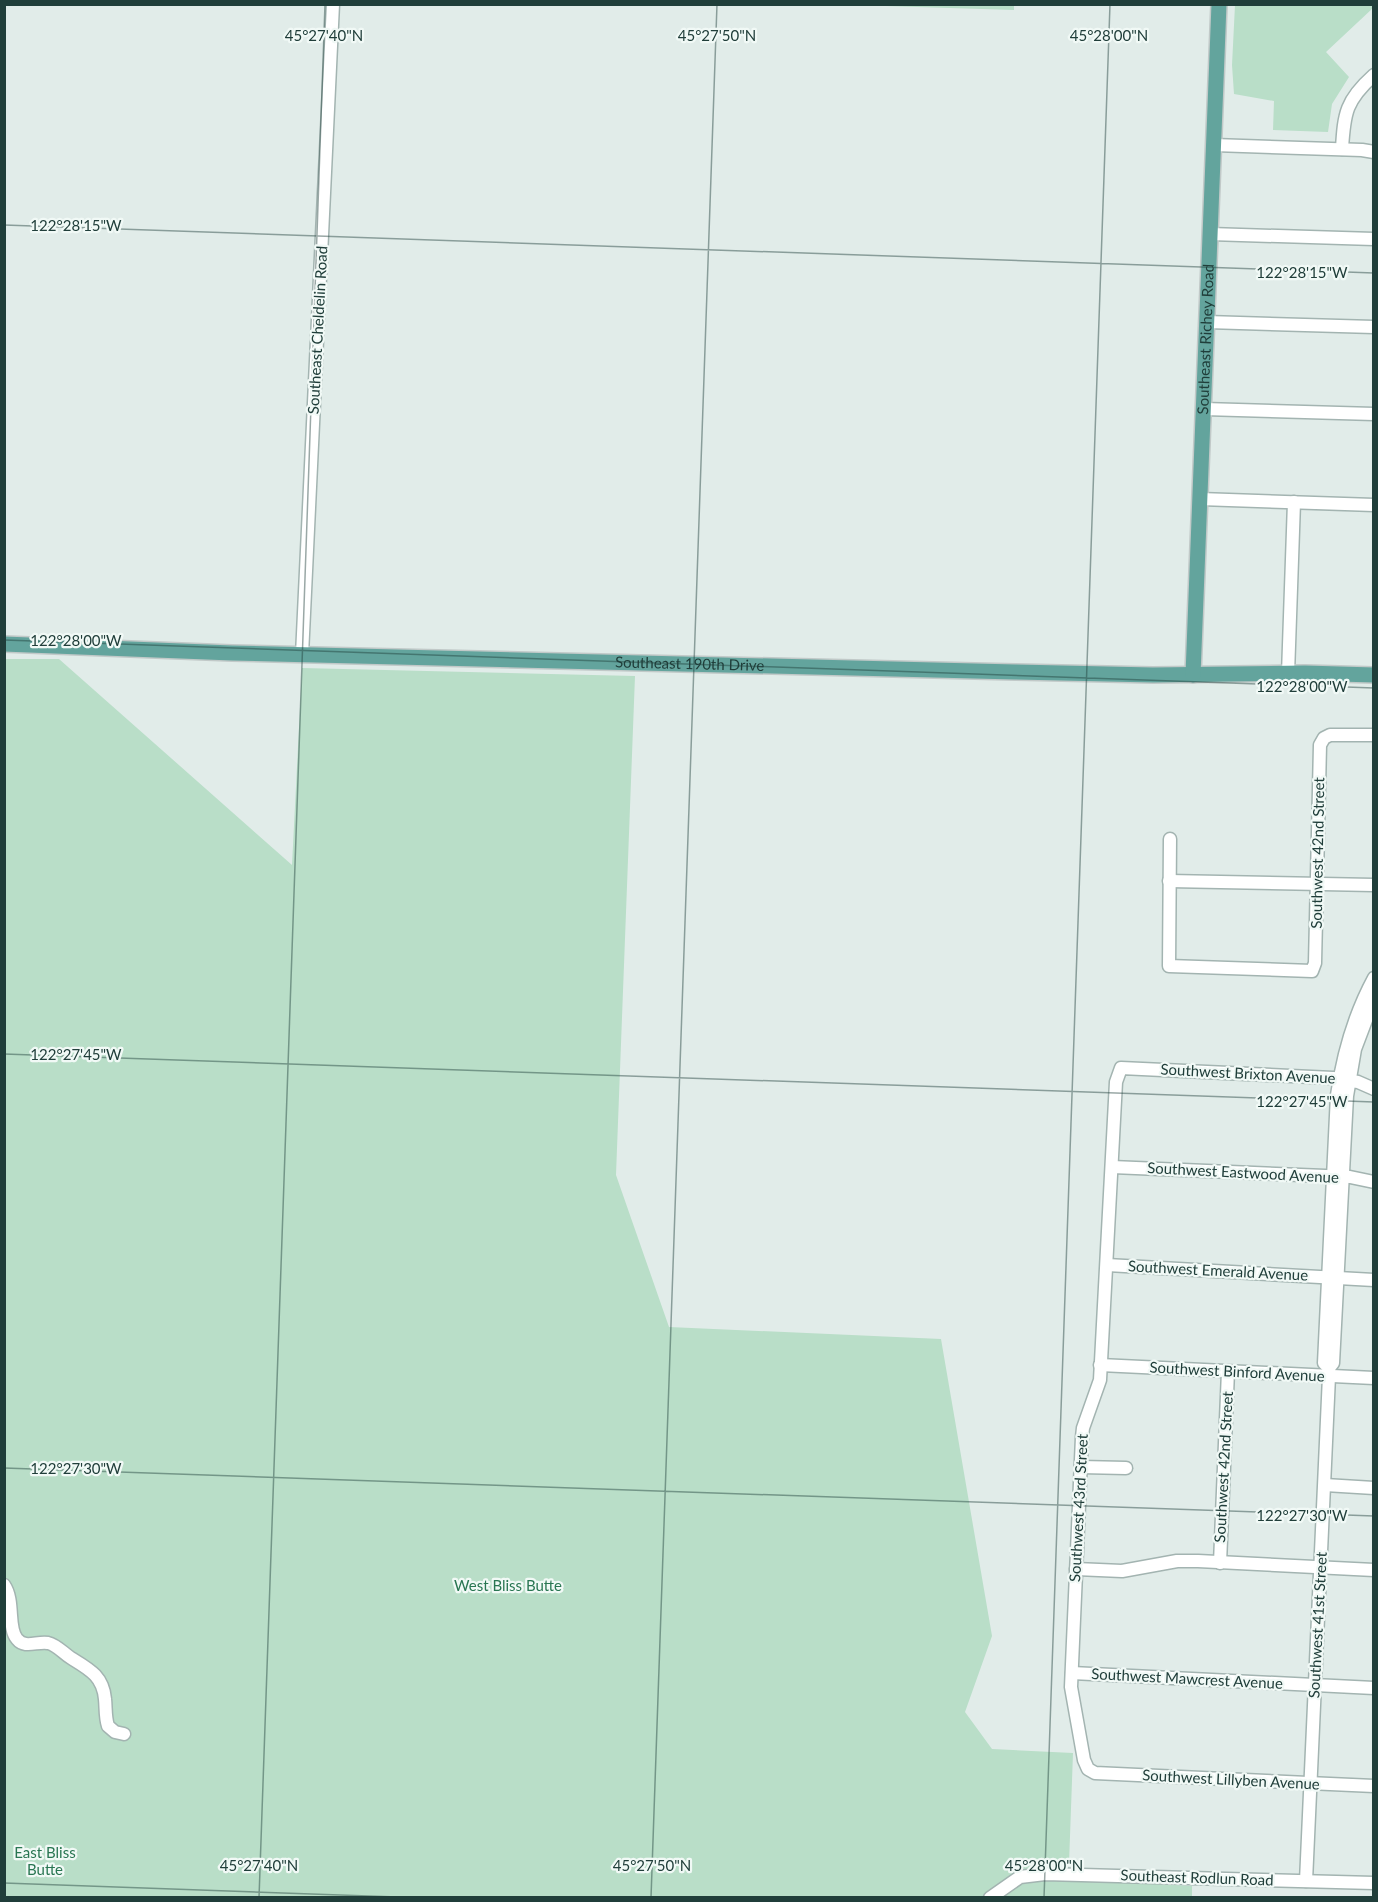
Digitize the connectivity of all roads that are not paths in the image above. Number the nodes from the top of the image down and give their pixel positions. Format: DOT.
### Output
graph roads {
  1 [pos="333,4"];
  2 [pos="1220,4"];
  3 [pos="1374,75"];
  4 [pos="1214,145"];
  5 [pos="1342,149"];
  6 [pos="1374,152"];
  7 [pos="1210,234"];
  8 [pos="1374,239"];
  9 [pos="1207,322"];
  10 [pos="1374,327"];
  11 [pos="1203,409"];
  12 [pos="1374,414"];
  13 [pos="1200,498"];
  14 [pos="1294,502"];
  15 [pos="1374,505"];
  16 [pos="4,644"];
  17 [pos="302,655"];
  18 [pos="1288,674"];
  19 [pos="1193,675"];
  20 [pos="1374,675"];
  21 [pos="1374,735"];
  22 [pos="1170,839"];
  23 [pos="1169,881"];
  24 [pos="1317,884"];
  25 [pos="1374,885"];
  26 [pos="1374,978"];
  27 [pos="1374,999"];
  28 [pos="1121,1068"];
  29 [pos="1344,1079"];
  30 [pos="1374,1089"];
  31 [pos="1112,1167"];
  32 [pos="1337,1177"];
  33 [pos="1374,1182"];
  34 [pos="1107,1265"];
  35 [pos="1333,1278"];
  36 [pos="1374,1280"];
  37 [pos="1100,1365"];
  38 [pos="1228,1371"];
  39 [pos="1329,1372"];
  40 [pos="1374,1378"];
  41 [pos="1081,1467"];
  42 [pos="1126,1468"];
  43 [pos="1325,1485"];
  44 [pos="1374,1488"];
  45 [pos="1220,1563"];
  46 [pos="1321,1568"];
  47 [pos="1076,1569"];
  48 [pos="1374,1570"];
  49 [pos="4,1586"];
  50 [pos="1072,1673"];
  51 [pos="1315,1685"];
  52 [pos="1374,1688"];
  53 [pos="124,1734"];
  54 [pos="1090,1770"];
  55 [pos="1311,1784"];
  56 [pos="1374,1786"];
  57 [pos="1306,1881"];
  58 [pos="1374,1883"];
  59 [pos="990,1898"];
  1 -- 17 [label="street, Southeast Cheldelin Road"];
  2 -- 4 [label="main road, Southeast Richey Road"];
  3 -- 5 [label="street"];
  4 -- 5 [label="street"];
  4 -- 7 [label="main road, Southeast Richey Road"];
  5 -- 6 [label="street"];
  7 -- 8 [label="street"];
  7 -- 9 [label="main road, Southeast Richey Road"];
  9 -- 10 [label="street"];
  9 -- 11 [label="main road, Southeast Richey Road"];
  11 -- 12 [label="street"];
  11 -- 13 [label="main road, Southeast Richey Road"];
  13 -- 14 [label="street"];
  13 -- 19 [label="main road, Southeast Richey Road"];
  14 -- 15 [label="street"];
  14 -- 18 [label="street"];
  16 -- 17 [label="main road, Southeast 190th Drive"];
  17 -- 19 [label="main road, Southeast 190th Drive"];
  18 -- 19 [label="main road, Southeast 190th Drive"];
  18 -- 20 [label="main road, Southeast 190th Drive"];
  21 -- 24 [label="street, Southwest 42nd Street"];
  22 -- 23 [label="street"];
  23 -- 24 [label="street"];
  23 -- 24 [label="street, Southwest 42nd Street"];
  24 -- 25 [label="street"];
  26 -- 29 [label="street, Southwest 41st Street"];
  27 -- 29 [label="street, Southwest 41st Street"];
  28 -- 29 [label="street, Southwest Brixton Avenue"];
  28 -- 31 [label="street, Southwest 43rd Street"];
  29 -- 30 [label="street, Southwest Brixton Avenue"];
  29 -- 32 [label="street, Southwest 41st Street"];
  31 -- 32 [label="street, Southwest Eastwood Avenue"];
  31 -- 34 [label="street, Southwest 43rd Street"];
  32 -- 33 [label="street, Southwest Eastwood Avenue"];
  32 -- 35 [label="street, Southwest 41st Street"];
  34 -- 35 [label="street, Southwest Emerald Avenue"];
  34 -- 37 [label="street, Southwest 43rd Street"];
  35 -- 36 [label="street, Southwest Emerald Avenue"];
  35 -- 39 [label="street, Southwest 41st Street"];
  37 -- 38 [label="street, Southwest Binford Avenue"];
  37 -- 41 [label="street, Southwest 43rd Street"];
  38 -- 39 [label="street, Southwest Binford Avenue"];
  38 -- 45 [label="street, Southwest 42nd Street"];
  39 -- 40 [label="street, Southwest Binford Avenue"];
  39 -- 43 [label="street, Southwest 41st Street"];
  41 -- 42 [label="street"];
  41 -- 47 [label="street, Southwest 43rd Street"];
  43 -- 44 [label="street"];
  43 -- 46 [label="street, Southwest 41st Street"];
  45 -- 46 [label="street"];
  45 -- 47 [label="street"];
  46 -- 48 [label="street"];
  46 -- 51 [label="street, Southwest 41st Street"];
  47 -- 50 [label="street, Southwest 43rd Street"];
  49 -- 53 [label="street"];
  50 -- 51 [label="street, Southwest Mawcrest Avenue"];
  50 -- 54 [label="street, Southwest 43rd Street"];
  51 -- 52 [label="street, Southwest Mawcrest Avenue"];
  51 -- 55 [label="street, Southwest 41st Street"];
  54 -- 55 [label="street, Southwest Lillyben Avenue"];
  55 -- 56 [label="street, Southwest Lillyben Avenue"];
  55 -- 57 [label="street, Southwest 41st Street"];
  57 -- 58 [label="street, Southeast Rodlun Road"];
  57 -- 59 [label="street, Southeast Rodlun Road"];
}
